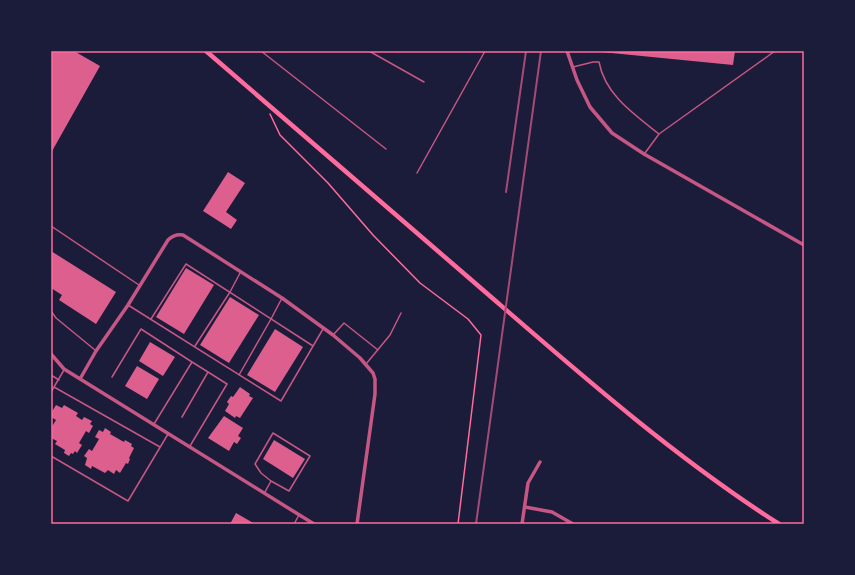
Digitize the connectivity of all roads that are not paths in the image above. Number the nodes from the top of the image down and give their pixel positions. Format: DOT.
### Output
graph roads {
  1 [pos="206,51"];
  2 [pos="261,51"];
  3 [pos="369,51"];
  4 [pos="485,51"];
  5 [pos="567,51"];
  6 [pos="775,51"];
  7 [pos="572,67"];
  8 [pos="424,82"];
  9 [pos="659,134"];
  10 [pos="386,149"];
  11 [pos="644,154"];
  12 [pos="417,173"];
  13 [pos="51,226"];
  14 [pos="804,245"];
  15 [pos="241,271"];
  16 [pos="139,286"];
  17 [pos="230,292"];
  18 [pos="282,298"];
  19 [pos="128,304"];
  20 [pos="51,311"];
  21 [pos="401,313"];
  22 [pos="151,319"];
  23 [pos="271,319"];
  24 [pos="324,328"];
  25 [pos="333,335"];
  26 [pos="195,346"];
  27 [pos="313,346"];
  28 [pos="378,350"];
  29 [pos="96,351"];
  30 [pos="51,354"];
  31 [pos="192,362"];
  32 [pos="366,364"];
  33 [pos="64,369"];
  34 [pos="208,372"];
  35 [pos="51,375"];
  36 [pos="239,375"];
  37 [pos="112,377"];
  38 [pos="80,379"];
  39 [pos="58,380"];
  40 [pos="54,386"];
  41 [pos="51,392"];
  42 [pos="182,417"];
  43 [pos="153,425"];
  44 [pos="168,434"];
  45 [pos="160,447"];
  46 [pos="189,447"];
  47 [pos="51,456"];
  48 [pos="540,462"];
  49 [pos="271,481"];
  50 [pos="264,494"];
  51 [pos="525,507"];
  52 [pos="300,515"];
  53 [pos="294,524"];
  54 [pos="314,524"];
  55 [pos="357,524"];
  56 [pos="522,524"];
  57 [pos="573,524"];
  58 [pos="779,524"];
  1 -- 58 [label="main road"];
  2 -- 10 [label="lane"];
  3 -- 8 [label="lane"];
  4 -- 12 [label="lane"];
  5 -- 7 [label="street"];
  6 -- 9 [label="lane"];
  7 -- 9 [label="lane"];
  7 -- 11 [label="street"];
  9 -- 11 [label="lane"];
  11 -- 14 [label="street"];
  13 -- 16 [label="lane"];
  15 -- 16 [label="street"];
  15 -- 17 [label="lane"];
  15 -- 18 [label="street"];
  16 -- 19 [label="street"];
  17 -- 22 [label="lane"];
  17 -- 23 [label="lane"];
  17 -- 26 [label="lane"];
  18 -- 23 [label="lane"];
  18 -- 24 [label="street"];
  19 -- 22 [label="lane"];
  19 -- 29 [label="street"];
  20 -- 29 [label="lane"];
  21 -- 28 [label="lane"];
  22 -- 26 [label="lane"];
  23 -- 27 [label="lane"];
  23 -- 36 [label="lane"];
  24 -- 25 [label="street"];
  24 -- 27 [label="lane"];
  25 -- 28 [label="lane"];
  25 -- 32 [label="street"];
  26 -- 36 [label="lane"];
  27 -- 36 [label="lane"];
  28 -- 32 [label="lane"];
  29 -- 38 [label="street"];
  30 -- 33 [label="street"];
  31 -- 34 [label="lane"];
  31 -- 37 [label="lane"];
  31 -- 43 [label="lane"];
  32 -- 55 [label="street"];
  33 -- 38 [label="street"];
  33 -- 39 [label="lane"];
  34 -- 42 [label="lane"];
  34 -- 46 [label="lane"];
  35 -- 39 [label="lane"];
  38 -- 43 [label="street"];
  39 -- 40 [label="lane"];
  40 -- 41 [label="lane"];
  40 -- 45 [label="lane"];
  43 -- 44 [label="street"];
  44 -- 45 [label="lane"];
  44 -- 46 [label="street"];
  45 -- 47 [label="lane"];
  46 -- 50 [label="street"];
  48 -- 51 [label="street"];
  49 -- 49 [label="lane"];
  49 -- 50 [label="lane"];
  50 -- 52 [label="street"];
  51 -- 56 [label="street"];
  51 -- 57 [label="street"];
  52 -- 53 [label="lane"];
  52 -- 54 [label="street"];
}
